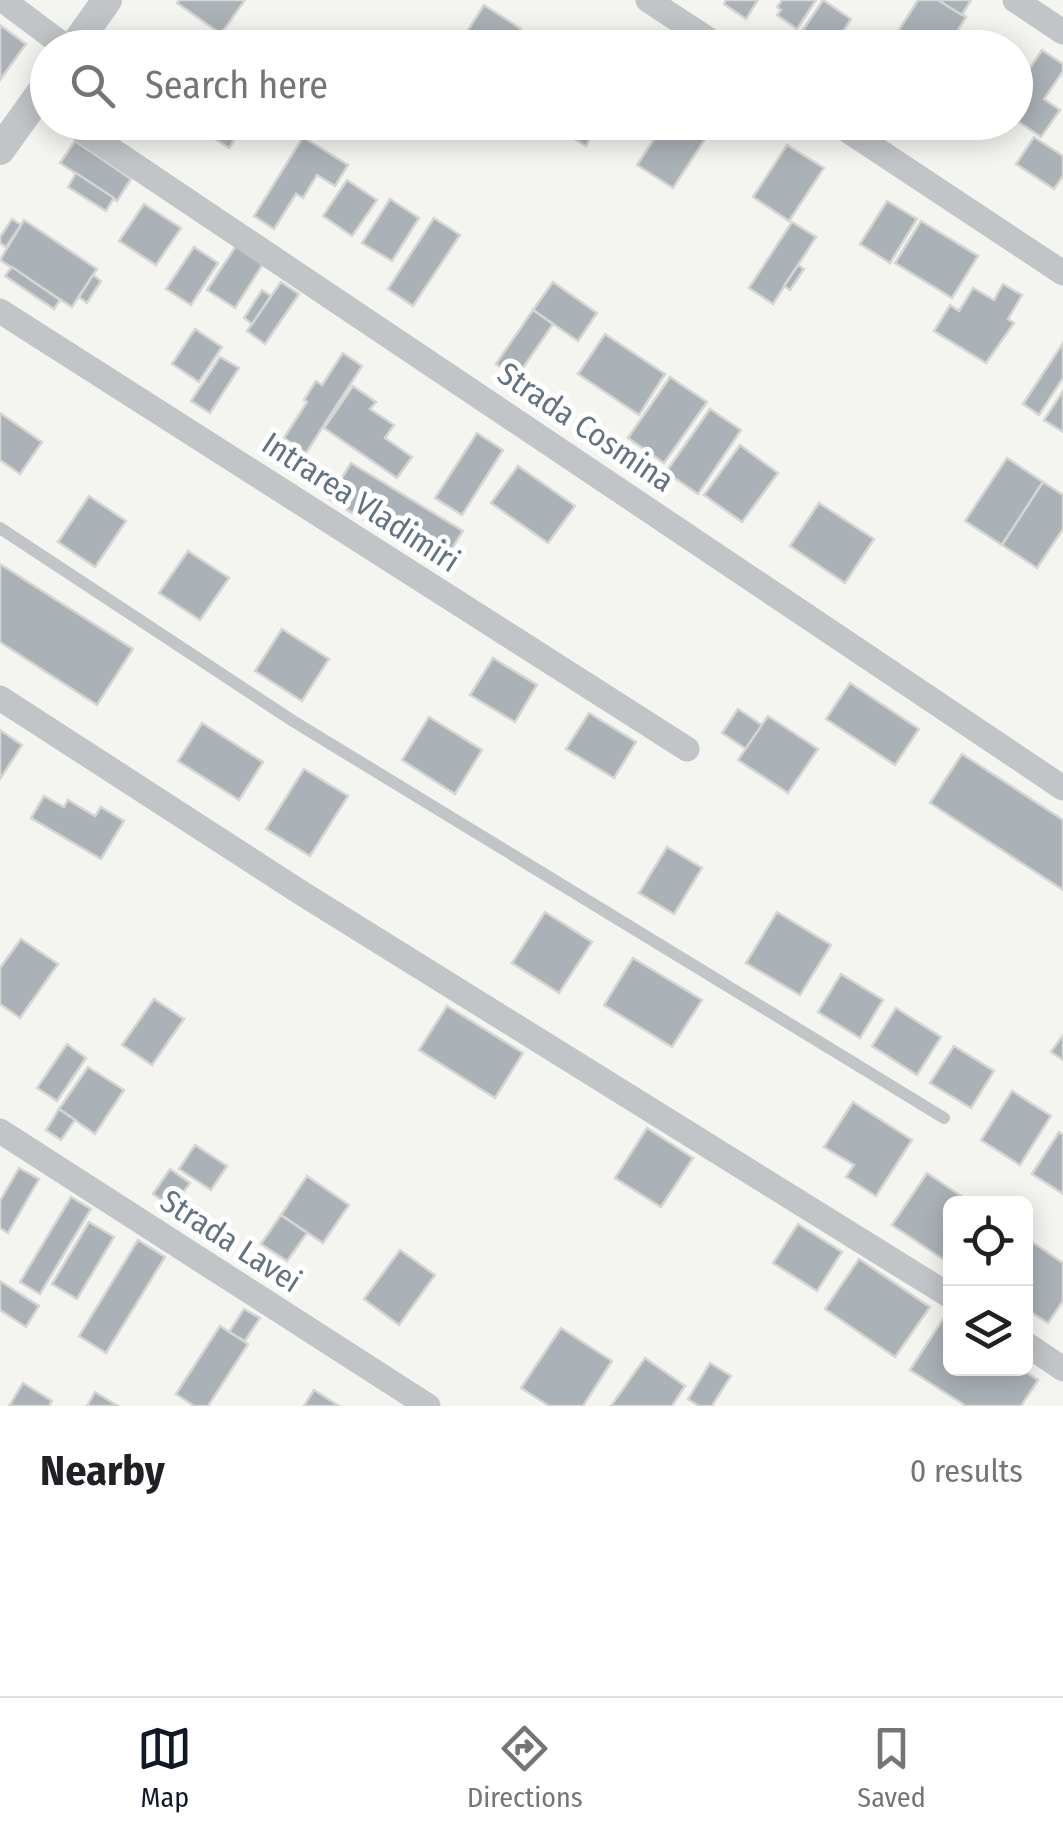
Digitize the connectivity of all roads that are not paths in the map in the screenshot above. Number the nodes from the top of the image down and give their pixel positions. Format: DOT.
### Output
graph roads {
  1 [pos="3,0"];
  2 [pos="107,0"];
  3 [pos="648,0"];
  4 [pos="1014,0"];
  5 [pos="45,30"];
  6 [pos="84,30"];
  7 [pos="693,30"];
  8 [pos="1063,32"];
  9 [pos="30,114"];
  10 [pos="97,140"];
  11 [pos="862,140"];
  12 [pos="0,150"];
  13 [pos="1063,272"];
  14 [pos="0,311"];
  15 [pos="0,528"];
  16 [pos="0,698"];
  17 [pos="687,749"];
  18 [pos="1063,788"];
  19 [pos="944,1118"];
  20 [pos="0,1131"];
  21 [pos="943,1292"];
  22 [pos="1033,1349"];
  23 [pos="1063,1368"];
  24 [pos="428,1406"];
  1 -- 5 [label="street"];
  2 -- 6 [label="street"];
  3 -- 7 [label="street"];
  4 -- 8 [label="street"];
  9 -- 12 [label="street"];
  10 -- 18 [label="street, Strada Cosmina"];
  11 -- 13 [label="street"];
  14 -- 17 [label="street, Intrarea Vladimiri"];
  15 -- 19 [label="lane"];
  16 -- 21 [label="street"];
  20 -- 24 [label="street, Strada Lavei"];
  22 -- 23 [label="street"];
}
